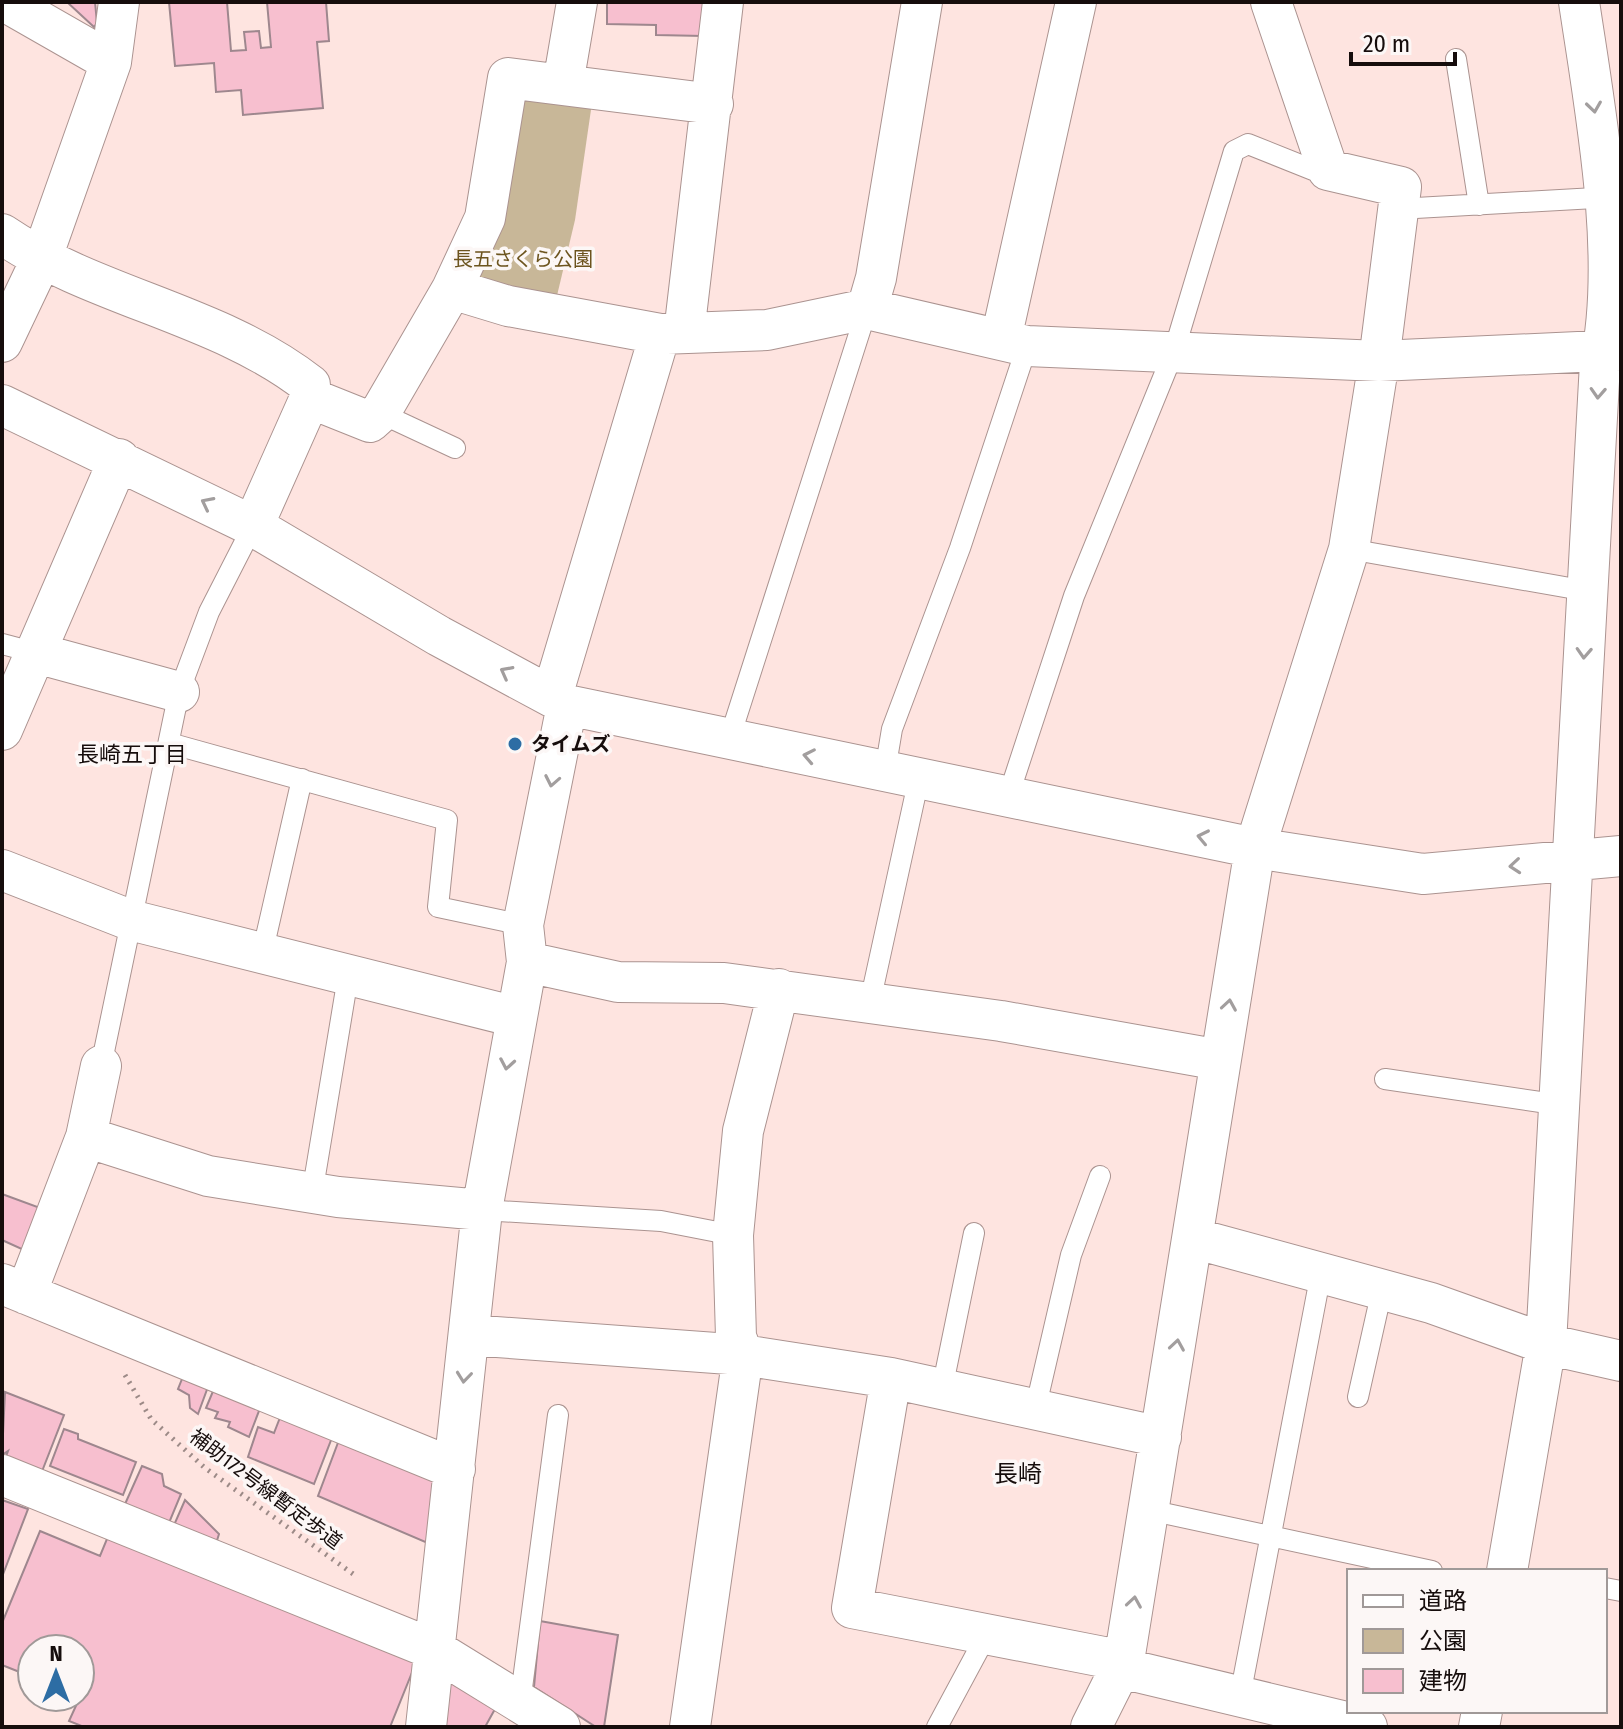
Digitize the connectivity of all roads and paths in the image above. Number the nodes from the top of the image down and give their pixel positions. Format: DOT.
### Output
graph roads {
  1 [pos="6,2"];
  2 [pos="119,2"];
  3 [pos="577,2"];
  4 [pos="723,2"];
  5 [pos="922,2"];
  6 [pos="1076,2"];
  7 [pos="1271,2"];
  8 [pos="1579,2"];
  9 [pos="1456,59"];
  10 [pos="111,62"];
  11 [pos="563,84"];
  12 [pos="713,104"];
  13 [pos="1328,170"];
  14 [pos="1614,197"];
  15 [pos="1479,205"];
  16 [pos="1398,209"];
  17 [pos="2,234"];
  18 [pos="41,260"];
  19 [pos="452,289"];
  20 [pos="867,309"];
  21 [pos="672,333"];
  22 [pos="2,342"];
  23 [pos="1014,343"];
  24 [pos="1174,351"];
  25 [pos="1612,351"];
  26 [pos="1379,361"];
  27 [pos="310,398"];
  28 [pos="2,405"];
  29 [pos="380,413"];
  30 [pos="455,448"];
  31 [pos="119,459"];
  32 [pos="253,526"];
  33 [pos="1349,549"];
  34 [pos="1604,592"];
  35 [pos="19,648"];
  36 [pos="179,692"];
  37 [pos="560,700"];
  38 [pos="2,730"];
  39 [pos="729,740"];
  40 [pos="169,743"];
  41 [pos="902,775"];
  42 [pos="302,779"];
  43 [pos="1008,797"];
  44 [pos="1255,848"];
  45 [pos="1621,856"];
  46 [pos="1573,861"];
  47 [pos="2,870"];
  48 [pos="130,920"];
  49 [pos="525,943"];
  50 [pos="262,954"];
  51 [pos="348,977"];
  52 [pos="779,989"];
  53 [pos="870,1002"];
  54 [pos="516,1017"];
  55 [pos="1220,1060"];
  56 [pos="101,1066"];
  57 [pos="1385,1079"];
  58 [pos="1561,1105"];
  59 [pos="86,1137"];
  60 [pos="1100,1176"];
  61 [pos="312,1194"];
  62 [pos="482,1210"];
  63 [pos="974,1233"];
  64 [pos="733,1235"];
  65 [pos="1193,1238"];
  66 [pos="1321,1273"];
  67 [pos="14,1289"];
  68 [pos="1382,1290"];
  69 [pos="118,1331"];
  70 [pos="469,1335"];
  71 [pos="1546,1344"];
  72 [pos="743,1355"];
  73 [pos="1621,1361"];
  74 [pos="891,1378"];
  75 [pos="942,1389"];
  76 [pos="1358,1397"];
  77 [pos="1035,1410"];
  78 [pos="558,1415"];
  79 [pos="1161,1437"];
  80 [pos="455,1469"];
  81 [pos="2,1475"];
  82 [pos="1149,1510"];
  83 [pos="1269,1536"];
  84 [pos="1423,1569"];
  85 [pos="1513,1569"];
  86 [pos="366,1583"];
  87 [pos="987,1634"];
  88 [pos="435,1650"];
  89 [pos="1123,1664"];
  90 [pos="1240,1696"];
  91 [pos="520,1703"];
  92 [pos="426,1727"];
  93 [pos="560,1727"];
  94 [pos="690,1727"];
  95 [pos="937,1727"];
  96 [pos="1091,1727"];
  97 [pos="1367,1727"];
  1 -- 10 [label="street"];
  2 -- 10 [label="street"];
  3 -- 11 [label="street"];
  4 -- 12 [label="street"];
  5 -- 20 [label="street"];
  6 -- 23 [label="street"];
  7 -- 13 [label="street"];
  8 -- 14 [label="street, one-way"];
  9 -- 15 [label="lane"];
  10 -- 18 [label="street"];
  11 -- 12 [label="street"];
  11 -- 19 [label="street"];
  12 -- 21 [label="street"];
  13 -- 16 [label="street"];
  13 -- 24 [label="lane"];
  14 -- 15 [label="lane"];
  14 -- 25 [label="street"];
  15 -- 16 [label="lane"];
  16 -- 26 [label="street"];
  17 -- 18 [label="street"];
  18 -- 22 [label="street"];
  18 -- 27 [label="street"];
  19 -- 21 [label="street"];
  19 -- 29 [label="street"];
  20 -- 21 [label="street"];
  20 -- 23 [label="street"];
  20 -- 39 [label="lane"];
  21 -- 37 [label="street"];
  23 -- 24 [label="street"];
  23 -- 41 [label="lane"];
  24 -- 26 [label="street"];
  24 -- 43 [label="lane"];
  25 -- 26 [label="street"];
  25 -- 34 [label="street, one-way"];
  26 -- 33 [label="street"];
  27 -- 29 [label="street"];
  27 -- 32 [label="street"];
  28 -- 31 [label="street"];
  29 -- 30 [label="lane"];
  32 -- 31 [label="street, one-way"];
  31 -- 35 [label="street"];
  32 -- 36 [label="lane"];
  37 -- 32 [label="street, one-way"];
  33 -- 34 [label="lane"];
  33 -- 44 [label="street"];
  34 -- 46 [label="street, one-way"];
  35 -- 36 [label="street"];
  35 -- 38 [label="street"];
  36 -- 40 [label="lane"];
  37 -- 39 [label="street"];
  37 -- 49 [label="street, one-way"];
  41 -- 39 [label="street, one-way"];
  40 -- 42 [label="lane"];
  40 -- 48 [label="lane"];
  41 -- 43 [label="street"];
  41 -- 53 [label="lane"];
  42 -- 49 [label="lane"];
  42 -- 50 [label="lane"];
  44 -- 43 [label="street, one-way"];
  46 -- 44 [label="street, one-way"];
  55 -- 44 [label="street, one-way"];
  45 -- 46 [label="street"];
  46 -- 58 [label="street"];
  47 -- 48 [label="street"];
  48 -- 50 [label="street"];
  48 -- 56 [label="lane"];
  49 -- 52 [label="street"];
  49 -- 54 [label="street"];
  50 -- 51 [label="street"];
  51 -- 54 [label="street"];
  51 -- 61 [label="lane"];
  52 -- 53 [label="street"];
  52 -- 64 [label="street"];
  53 -- 55 [label="street"];
  54 -- 62 [label="street, one-way"];
  55 -- 65 [label="street"];
  56 -- 59 [label="street"];
  57 -- 58 [label="lane"];
  58 -- 71 [label="street"];
  59 -- 61 [label="street"];
  59 -- 67 [label="street"];
  60 -- 77 [label="lane"];
  61 -- 62 [label="street"];
  62 -- 64 [label="lane"];
  62 -- 70 [label="street"];
  63 -- 75 [label="lane"];
  64 -- 72 [label="street"];
  65 -- 66 [label="street"];
  79 -- 65 [label="street, one-way"];
  66 -- 68 [label="street"];
  66 -- 83 [label="lane"];
  67 -- 69 [label="street"];
  68 -- 71 [label="street"];
  68 -- 76 [label="lane"];
  69 -- 80 [label="street"];
  69 -- 86 [label="path, 補助172号線暫定歩道"];
  70 -- 72 [label="street"];
  70 -- 80 [label="street, one-way"];
  71 -- 73 [label="street"];
  71 -- 85 [label="street"];
  72 -- 74 [label="street"];
  72 -- 94 [label="street"];
  74 -- 75 [label="street"];
  74 -- 87 [label="street"];
  75 -- 77 [label="street"];
  77 -- 79 [label="street"];
  78 -- 91 [label="lane"];
  79 -- 82 [label="street"];
  80 -- 88 [label="street"];
  81 -- 88 [label="street"];
  82 -- 83 [label="lane"];
  89 -- 82 [label="street, one-way"];
  83 -- 84 [label="lane"];
  83 -- 90 [label="lane"];
  87 -- 89 [label="street"];
  87 -- 95 [label="lane"];
  88 -- 91 [label="street"];
  88 -- 92 [label="street"];
  89 -- 90 [label="street"];
  89 -- 96 [label="street"];
  90 -- 97 [label="street"];
  91 -- 93 [label="street"];
}
